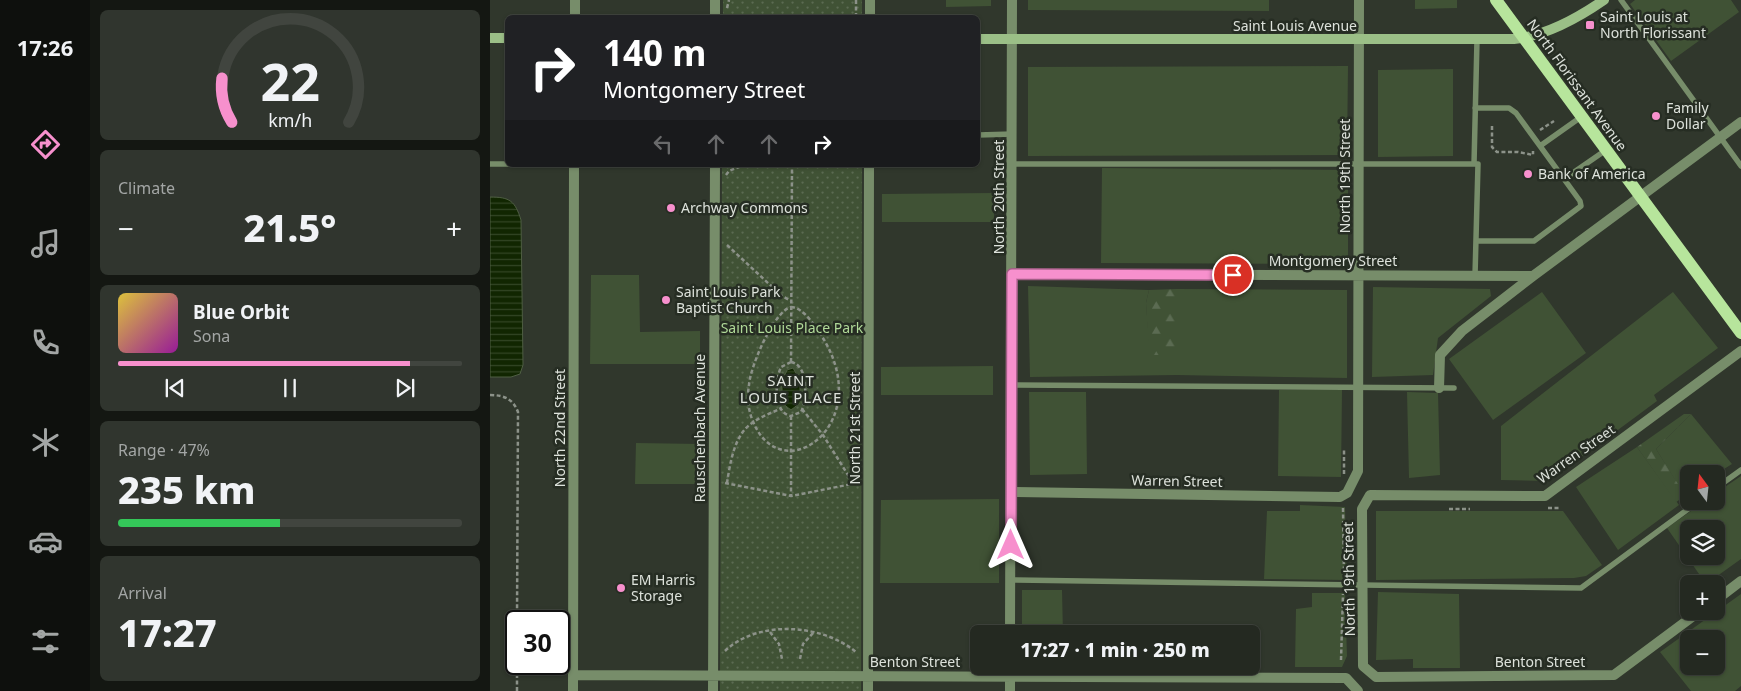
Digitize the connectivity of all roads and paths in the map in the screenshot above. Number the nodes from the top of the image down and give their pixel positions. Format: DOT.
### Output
graph roads {
  1 [pos="575,0"];
  2 [pos="715,0"];
  3 [pos="856,0"];
  4 [pos="870,0"];
  5 [pos="1012,0"];
  6 [pos="1359,0"];
  7 [pos="1496,0"];
  8 [pos="1604,0"];
  9 [pos="1621,0"];
  10 [pos="856,14"];
  11 [pos="575,15"];
  12 [pos="715,15"];
  13 [pos="870,15"];
  14 [pos="490,38"];
  15 [pos="505,38"];
  16 [pos="1524,38"];
  17 [pos="980,39"];
  18 [pos="1012,39"];
  19 [pos="1359,40"];
  20 [pos="1477,40"];
  21 [pos="1475,108"];
  22 [pos="1582,116"];
  23 [pos="1554,121"];
  24 [pos="1741,122"];
  25 [pos="1492,126"];
  26 [pos="1013,134"];
  27 [pos="980,135"];
  28 [pos="1720,138"];
  29 [pos="1535,139"];
  30 [pos="1540,146"];
  31 [pos="1606,150"];
  32 [pos="490,164"];
  33 [pos="505,164"];
  34 [pos="1013,164"];
  35 [pos="1359,164"];
  36 [pos="1474,164"];
  37 [pos="1741,166"];
  38 [pos="574,167"];
  39 [pos="715,167"];
  40 [pos="739,167"];
  41 [pos="792,167"];
  42 [pos="869,167"];
  43 [pos="726,177"];
  44 [pos="1564,178"];
  45 [pos="1641,196"];
  46 [pos="726,240"];
  47 [pos="1477,241"];
  48 [pos="1012,274"];
  49 [pos="1359,275"];
  50 [pos="1475,276"];
  51 [pos="1533,276"];
  52 [pos="791,301"];
  53 [pos="791,307"];
  54 [pos="1741,333"];
  55 [pos="1741,351"];
  56 [pos="791,362"];
  57 [pos="1012,385"];
  58 [pos="1359,387"];
  59 [pos="1439,388"];
  60 [pos="1454,388"];
  61 [pos="490,395"];
  62 [pos="780,409"];
  63 [pos="802,409"];
  64 [pos="791,416"];
  65 [pos="753,422"];
  66 [pos="823,435"];
  67 [pos="1344,449"];
  68 [pos="791,451"];
  69 [pos="1741,470"];
  70 [pos="1358,471"];
  71 [pos="1344,480"];
  72 [pos="722,482"];
  73 [pos="861,482"];
  74 [pos="1725,482"];
  75 [pos="727,483"];
  76 [pos="853,483"];
  77 [pos="1011,492"];
  78 [pos="1370,495"];
  79 [pos="791,496"];
  80 [pos="1343,507"];
  81 [pos="1687,510"];
  82 [pos="1344,579"];
  83 [pos="1011,580"];
  84 [pos="1741,581"];
  85 [pos="1363,585"];
  86 [pos="1725,593"];
  87 [pos="1343,594"];
  88 [pos="517,610"];
  89 [pos="1688,620"];
  90 [pos="1010,625"];
  91 [pos="769,632"];
  92 [pos="814,632"];
  93 [pos="723,655"];
  94 [pos="782,659"];
  95 [pos="800,659"];
  96 [pos="858,659"];
  97 [pos="1341,660"];
  98 [pos="1364,666"];
  99 [pos="970,672"];
  100 [pos="517,675"];
  101 [pos="573,675"];
  102 [pos="714,675"];
  103 [pos="1010,675"];
  104 [pos="1202,675"];
  105 [pos="868,676"];
  106 [pos="517,691"];
  107 [pos="573,691"];
  108 [pos="713,691"];
  109 [pos="868,691"];
  110 [pos="1010,691"];
  111 [pos="1358,691"];
  1 -- 11 [label="street"];
  2 -- 12 [label="street"];
  3 -- 10 [label="path"];
  4 -- 13 [label="street"];
  5 -- 18 [label="street, North 20th Street"];
  6 -- 19 [label="street, North 19th Street"];
  7 -- 16 [label="main road, North Florissant Avenue"];
  8 -- 16 [label="street, Saint Louis Avenue"];
  9 -- 28 [label="lane"];
  14 -- 15 [label="street"];
  16 -- 20 [label="street, Saint Louis Avenue"];
  16 -- 22 [label="main road, North Florissant Avenue"];
  17 -- 18 [label="street, Saint Louis Avenue"];
  18 -- 19 [label="street, Saint Louis Avenue"];
  18 -- 26 [label="street, North 20th Street"];
  19 -- 20 [label="street, Saint Louis Avenue"];
  19 -- 35 [label="street, North 19th Street"];
  20 -- 21 [label="lane"];
  21 -- 29 [label="lane"];
  21 -- 36 [label="lane"];
  22 -- 30 [label="lane"];
  22 -- 31 [label="main road, North Florissant Avenue"];
  23 -- 29 [label="path"];
  24 -- 28 [label="street"];
  25 -- 29 [label="path"];
  26 -- 27 [label="lane"];
  26 -- 34 [label="street, North 20th Street"];
  28 -- 37 [label="lane"];
  28 -- 45 [label="street"];
  29 -- 30 [label="lane"];
  30 -- 44 [label="lane"];
  31 -- 44 [label="lane"];
  31 -- 45 [label="main road, North Florissant Avenue"];
  32 -- 33 [label="lane"];
  34 -- 35 [label="lane"];
  34 -- 48 [label="street, North 20th Street"];
  35 -- 36 [label="lane"];
  35 -- 49 [label="street, North 19th Street"];
  36 -- 47 [label="lane"];
  38 -- 101 [label="street, North 22nd Street"];
  39 -- 102 [label="street, Rauschenbach Avenue"];
  40 -- 43 [label="path"];
  41 -- 52 [label="path"];
  42 -- 105 [label="street, North 21st Street"];
  44 -- 47 [label="lane"];
  45 -- 51 [label="street"];
  45 -- 54 [label="main road, North Florissant Avenue"];
  46 -- 52 [label="path"];
  47 -- 50 [label="lane"];
  48 -- 49 [label="street, Montgomery Street"];
  48 -- 57 [label="street, North 20th Street"];
  49 -- 50 [label="street, Montgomery Street"];
  49 -- 58 [label="street, North 19th Street"];
  50 -- 51 [label="street, Montgomery Street"];
  51 -- 59 [label="street"];
  52 -- 53 [label="path"];
  53 -- 56 [label="path"];
  53 -- 65 [label="path"];
  53 -- 66 [label="path"];
  55 -- 78 [label="street, Warren Street"];
  56 -- 62 [label="path"];
  56 -- 63 [label="path"];
  57 -- 58 [label="lane"];
  57 -- 77 [label="street, North 20th Street"];
  58 -- 59 [label="lane"];
  58 -- 70 [label="street, North 19th Street"];
  59 -- 60 [label="lane"];
  61 -- 88 [label="path"];
  62 -- 64 [label="path"];
  62 -- 65 [label="path"];
  63 -- 64 [label="path"];
  63 -- 66 [label="path"];
  64 -- 68 [label="path"];
  65 -- 68 [label="path"];
  65 -- 75 [label="path"];
  66 -- 68 [label="path"];
  66 -- 76 [label="path"];
  67 -- 71 [label="path"];
  68 -- 79 [label="path"];
  69 -- 74 [label="lane"];
  70 -- 77 [label="street, Warren Street"];
  72 -- 75 [label="path"];
  73 -- 76 [label="path"];
  75 -- 79 [label="path"];
  76 -- 79 [label="path"];
  77 -- 83 [label="street, North 20th Street"];
  78 -- 85 [label="street, North 19th Street"];
  80 -- 82 [label="path"];
  81 -- 85 [label="lane"];
  83 -- 85 [label="lane"];
  83 -- 90 [label="street, North 20th Street"];
  84 -- 86 [label="street"];
  85 -- 98 [label="street, North 19th Street"];
  87 -- 97 [label="path"];
  89 -- 98 [label="street, Benton Street"];
  91 -- 92 [label="path"];
  91 -- 93 [label="path"];
  91 -- 94 [label="path"];
  92 -- 95 [label="path"];
  92 -- 96 [label="path"];
  99 -- 105 [label="street, Benton Street"];
  100 -- 106 [label="path"];
  101 -- 102 [label="street, Benton Street"];
  101 -- 107 [label="street, North 22nd Street"];
  102 -- 105 [label="street, Benton Street"];
  102 -- 108 [label="street, Rauschenbach Avenue"];
  103 -- 110 [label="street"];
  104 -- 111 [label="street, Benton Street"];
  105 -- 109 [label="street, North 21st Street"];
}
